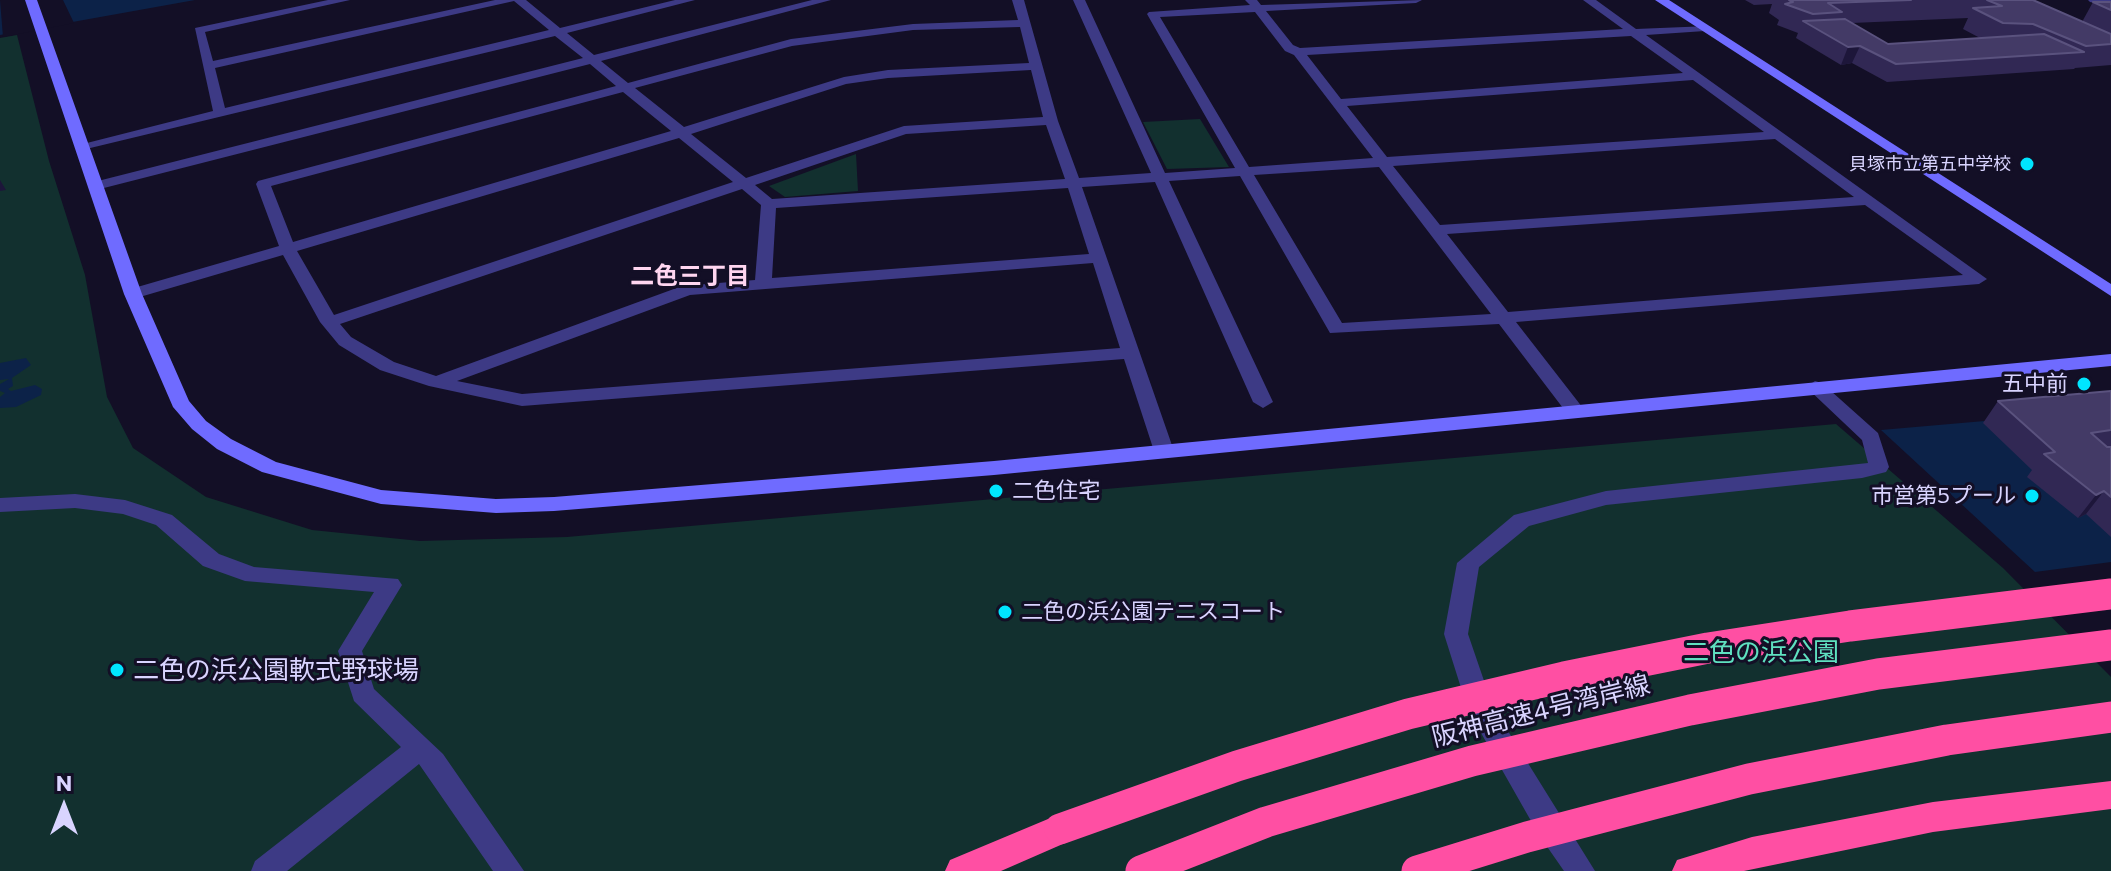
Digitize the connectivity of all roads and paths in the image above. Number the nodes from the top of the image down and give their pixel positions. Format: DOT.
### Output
graph roads {
  1 [pos="31,0"];
  2 [pos="344,0"];
  3 [pos="510,0"];
  4 [pos="519,0"];
  5 [pos="689,0"];
  6 [pos="825,0"];
  7 [pos="1018,0"];
  8 [pos="1079,0"];
  9 [pos="1416,0"];
  10 [pos="1589,0"];
  11 [pos="1661,0"];
  12 [pos="2094,0"];
  13 [pos="2111,3"];
  14 [pos="1254,4"];
  15 [pos="1025,23"];
  16 [pos="1705,28"];
  17 [pos="1635,32"];
  18 [pos="555,33"];
  19 [pos="1298,52"];
  20 [pos="590,60"];
  21 [pos="208,66"];
  22 [pos="1035,66"];
  23 [pos="1698,76"];
  24 [pos="626,88"];
  25 [pos="1336,103"];
  26 [pos="220,114"];
  27 [pos="1051,121"];
  28 [pos="683,132"];
  29 [pos="1778,135"];
  30 [pos="82,146"];
  31 [pos="1384,162"];
  32 [pos="1245,171"];
  33 [pos="1160,178"];
  34 [pos="744,184"];
  35 [pos="1074,184"];
  36 [pos="95,186"];
  37 [pos="1870,200"];
  38 [pos="769,204"];
  39 [pos="1437,230"];
  40 [pos="288,249"];
  41 [pos="1098,258"];
  42 [pos="763,284"];
  43 [pos="2111,291"];
  44 [pos="133,294"];
  45 [pos="1505,318"];
  46 [pos="329,322"];
  47 [pos="1130,353"];
  48 [pos="2111,360"];
  49 [pos="436,382"];
  50 [pos="1815,387"];
  51 [pos="1263,402"];
  52 [pos="1576,412"];
  53 [pos="1164,451"];
  54 [pos="0,505"];
  55 [pos="2111,594"];
  56 [pos="2111,645"];
  57 [pos="2111,717"];
  58 [pos="420,748"];
  59 [pos="2111,795"];
  60 [pos="265,871"];
  61 [pos="510,871"];
  62 [pos="962,871"];
  63 [pos="1141,871"];
  64 [pos="1417,871"];
  65 [pos="1581,871"];
  66 [pos="1689,871"];
  1 -- 30 [label="street"];
  2 -- 21 [label="street"];
  3 -- 21 [label="street"];
  4 -- 18 [label="street"];
  5 -- 18 [label="street"];
  6 -- 20 [label="street"];
  7 -- 15 [label="street"];
  8 -- 33 [label="street"];
  9 -- 14 [label="street"];
  10 -- 17 [label="street"];
  11 -- 16 [label="street"];
  12 -- 13 [label="street"];
  14 -- 19 [label="street"];
  14 -- 32 [label="street"];
  15 -- 22 [label="street"];
  15 -- 24 [label="street"];
  16 -- 17 [label="street"];
  16 -- 43 [label="street"];
  17 -- 19 [label="street"];
  17 -- 23 [label="street"];
  18 -- 20 [label="street"];
  18 -- 26 [label="street"];
  19 -- 25 [label="street"];
  20 -- 24 [label="street"];
  20 -- 36 [label="street"];
  21 -- 26 [label="street"];
  22 -- 27 [label="street"];
  22 -- 28 [label="street"];
  23 -- 25 [label="street"];
  23 -- 29 [label="street"];
  24 -- 28 [label="street"];
  24 -- 40 [label="street"];
  25 -- 31 [label="street"];
  26 -- 30 [label="street"];
  27 -- 34 [label="street"];
  27 -- 35 [label="street"];
  28 -- 34 [label="street"];
  28 -- 40 [label="street"];
  29 -- 31 [label="street"];
  29 -- 37 [label="street"];
  30 -- 36 [label="street"];
  31 -- 32 [label="street"];
  31 -- 39 [label="street"];
  32 -- 33 [label="street"];
  32 -- 45 [label="street"];
  33 -- 35 [label="street"];
  33 -- 51 [label="street"];
  34 -- 38 [label="street"];
  34 -- 46 [label="street"];
  35 -- 38 [label="street"];
  35 -- 41 [label="street"];
  36 -- 44 [label="street"];
  37 -- 39 [label="street"];
  37 -- 45 [label="street"];
  38 -- 42 [label="street"];
  39 -- 45 [label="street"];
  40 -- 44 [label="street"];
  40 -- 46 [label="street"];
  41 -- 42 [label="street"];
  41 -- 47 [label="street"];
  42 -- 49 [label="street"];
  44 -- 53 [label="street"];
  45 -- 52 [label="street"];
  46 -- 49 [label="street"];
  47 -- 49 [label="street"];
  47 -- 53 [label="street"];
  48 -- 50 [label="street"];
  50 -- 52 [label="street"];
  50 -- 65 [label="street"];
  52 -- 53 [label="street"];
  54 -- 58 [label="street"];
  55 -- 62 [label="highway, bridge"];
  56 -- 63 [label="highway, 阪神高速4号湾岸線, bridge"];
  57 -- 64 [label="highway, bridge"];
  58 -- 60 [label="street"];
  58 -- 61 [label="street"];
  59 -- 66 [label="highway"];
}
